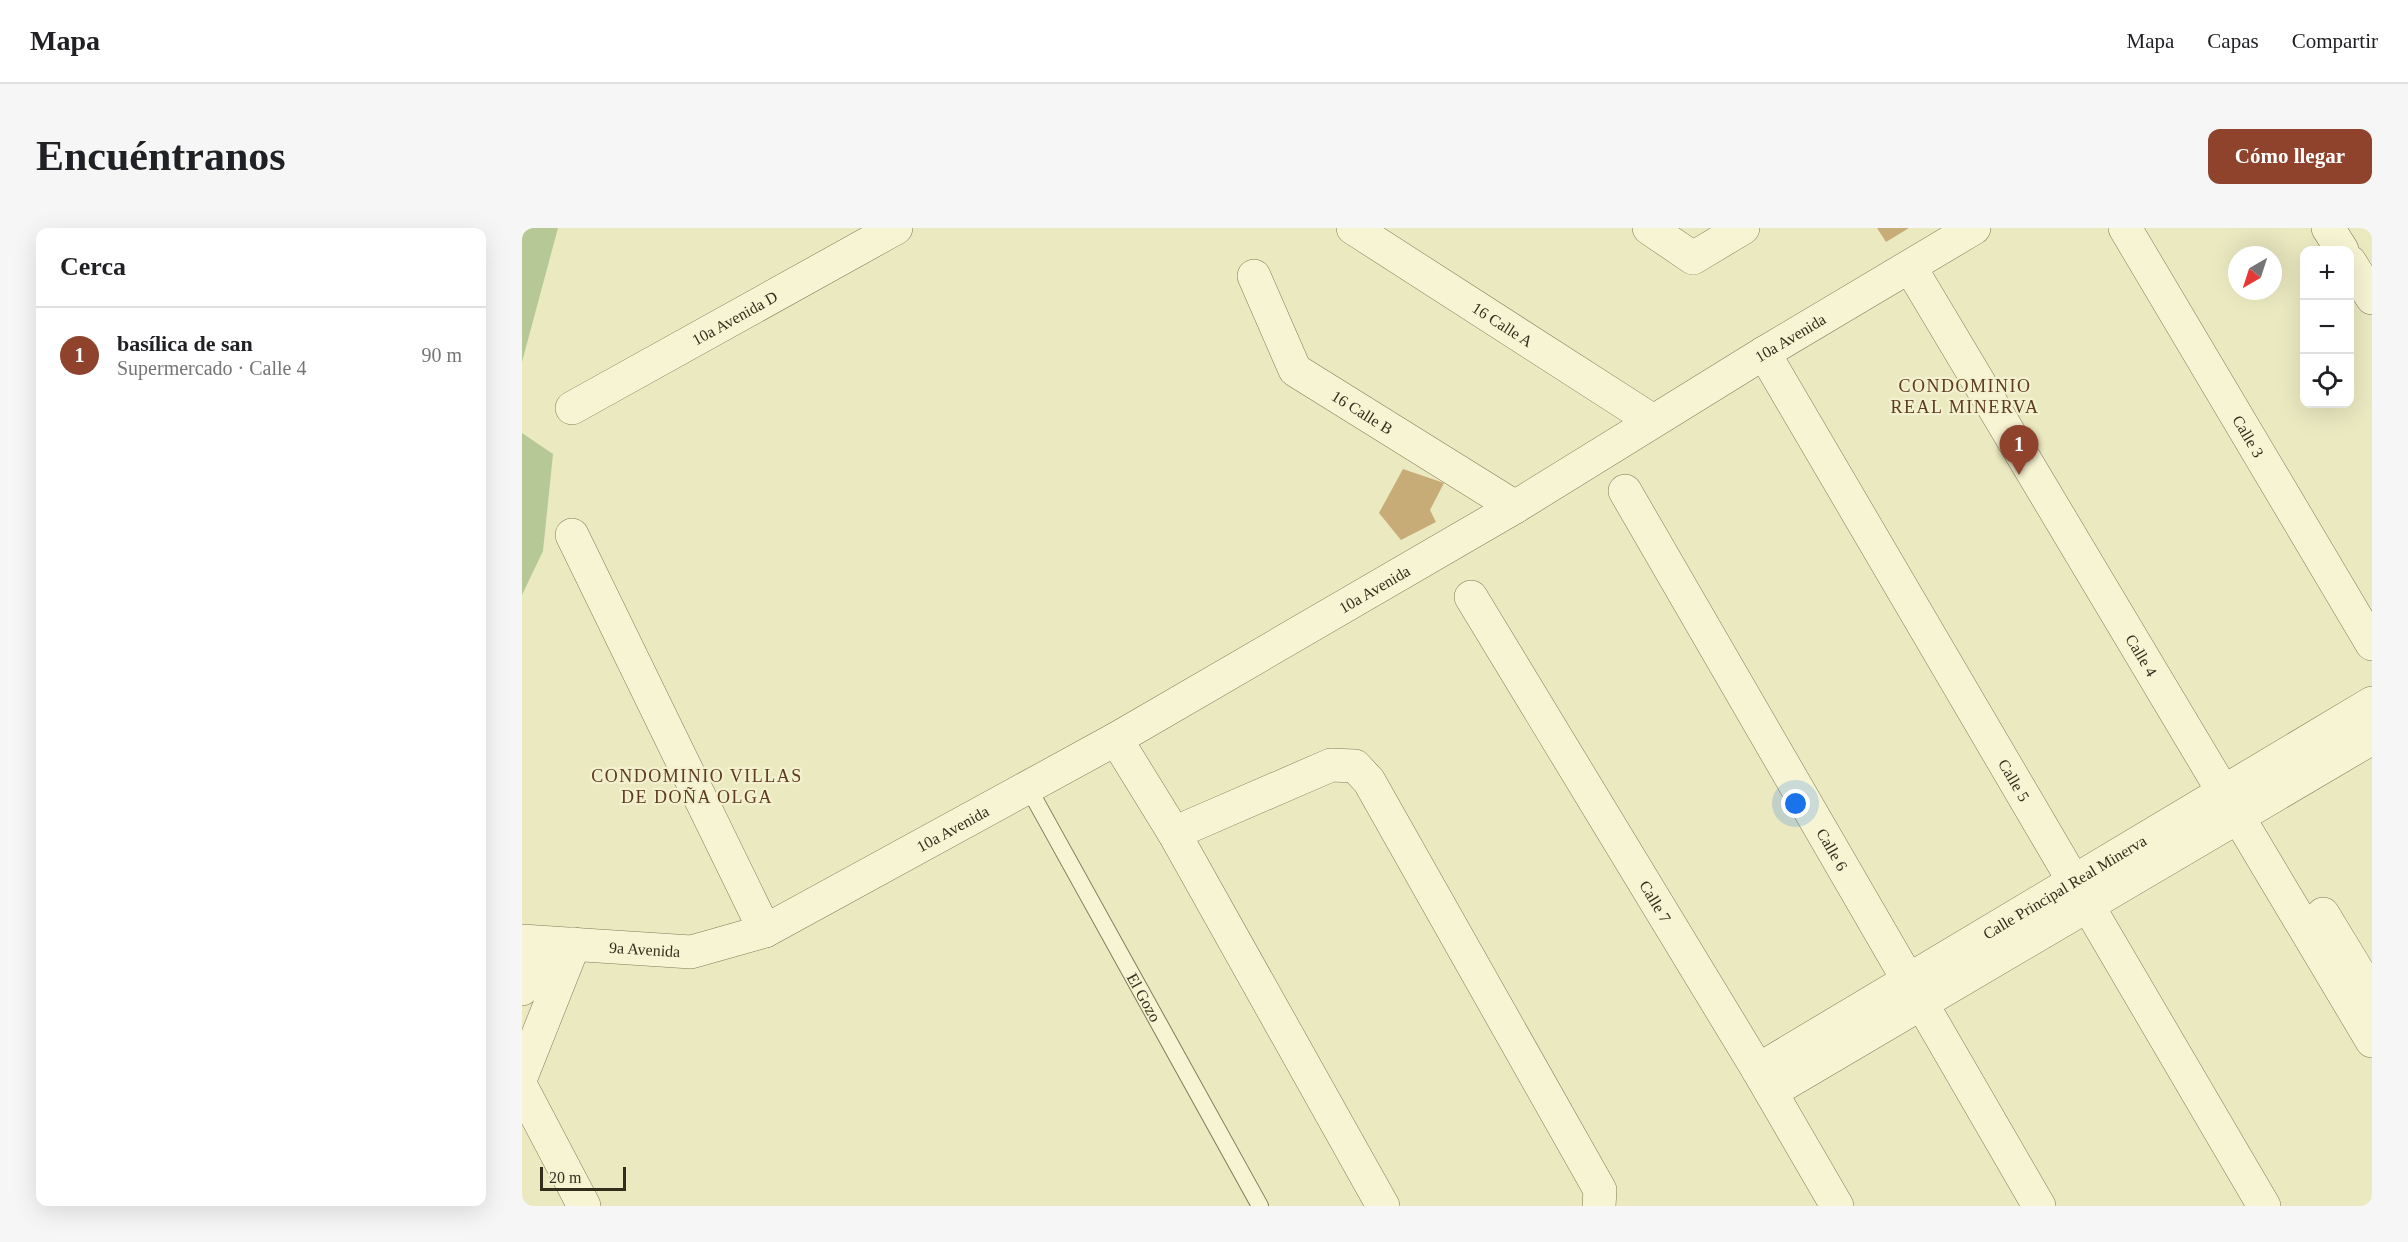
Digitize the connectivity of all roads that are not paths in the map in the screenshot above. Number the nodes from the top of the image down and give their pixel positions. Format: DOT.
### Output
graph roads {
  1 [pos="896,228"];
  2 [pos="1353,228"];
  3 [pos="1649,228"];
  4 [pos="1743,228"];
  5 [pos="1974,228"];
  6 [pos="2125,228"];
  7 [pos="2328,228"];
  8 [pos="2339,246"];
  9 [pos="1919,261"];
  10 [pos="2354,270"];
  11 [pos="1254,276"];
  12 [pos="2372,298"];
  13 [pos="1764,353"];
  14 [pos="572,408"];
  15 [pos="1653,421"];
  16 [pos="1625,491"];
  17 [pos="1515,507"];
  18 [pos="572,535"];
  19 [pos="1471,597"];
  20 [pos="2372,644"];
  21 [pos="2372,703"];
  22 [pos="2372,738"];
  23 [pos="1116,739"];
  24 [pos="1029,789"];
  25 [pos="2240,798"];
  26 [pos="1174,833"];
  27 [pos="2081,893"];
  28 [pos="765,931"];
  29 [pos="547,943"];
  30 [pos="522,989"];
  31 [pos="1915,991"];
  32 [pos="2372,995"];
  33 [pos="2372,1041"];
  34 [pos="522,1075"];
  35 [pos="1764,1081"];
  36 [pos="522,1088"];
  37 [pos="584,1206"];
  38 [pos="1260,1206"];
  39 [pos="1383,1206"];
  40 [pos="1599,1206"];
  41 [pos="1837,1206"];
  42 [pos="2039,1206"];
  43 [pos="2264,1206"];
  1 -- 14 [label="street, 10a Avenida D"];
  2 -- 15 [label="street, 16 Calle A"];
  3 -- 4 [label="street"];
  5 -- 9 [label="street, 10a Avenida"];
  6 -- 20 [label="street, Calle 3"];
  7 -- 8 [label="street"];
  9 -- 13 [label="street, 10a Avenida"];
  9 -- 25 [label="street, Calle 4"];
  10 -- 12 [label="street"];
  11 -- 17 [label="street, 16 Calle B"];
  13 -- 15 [label="street, 10a Avenida"];
  13 -- 27 [label="street, Calle 5"];
  15 -- 17 [label="street, 10a Avenida"];
  16 -- 31 [label="street, Calle 6"];
  17 -- 23 [label="street, 10a Avenida"];
  18 -- 28 [label="street"];
  19 -- 35 [label="street, Calle 7"];
  21 -- 25 [label="street, Calle Principal Real Minerva"];
  22 -- 25 [label="street, Calle Principal Real Minerva"];
  23 -- 24 [label="street, 10a Avenida"];
  23 -- 26 [label="street"];
  24 -- 28 [label="street, 10a Avenida"];
  24 -- 38 [label="lane, El Gozo"];
  25 -- 27 [label="street, Calle Principal Real Minerva"];
  25 -- 32 [label="street, Calle 4"];
  25 -- 33 [label="street, Calle 4"];
  26 -- 39 [label="street"];
  26 -- 40 [label="street"];
  27 -- 31 [label="street, Calle Principal Real Minerva"];
  27 -- 43 [label="street, Calle 5"];
  28 -- 29 [label="street, 9a Avenida"];
  29 -- 30 [label="street"];
  29 -- 34 [label="street"];
  31 -- 35 [label="street, Calle Principal Real Minerva"];
  31 -- 42 [label="street, Calle 6"];
  35 -- 41 [label="street, Calle 7"];
  36 -- 37 [label="street"];
}
